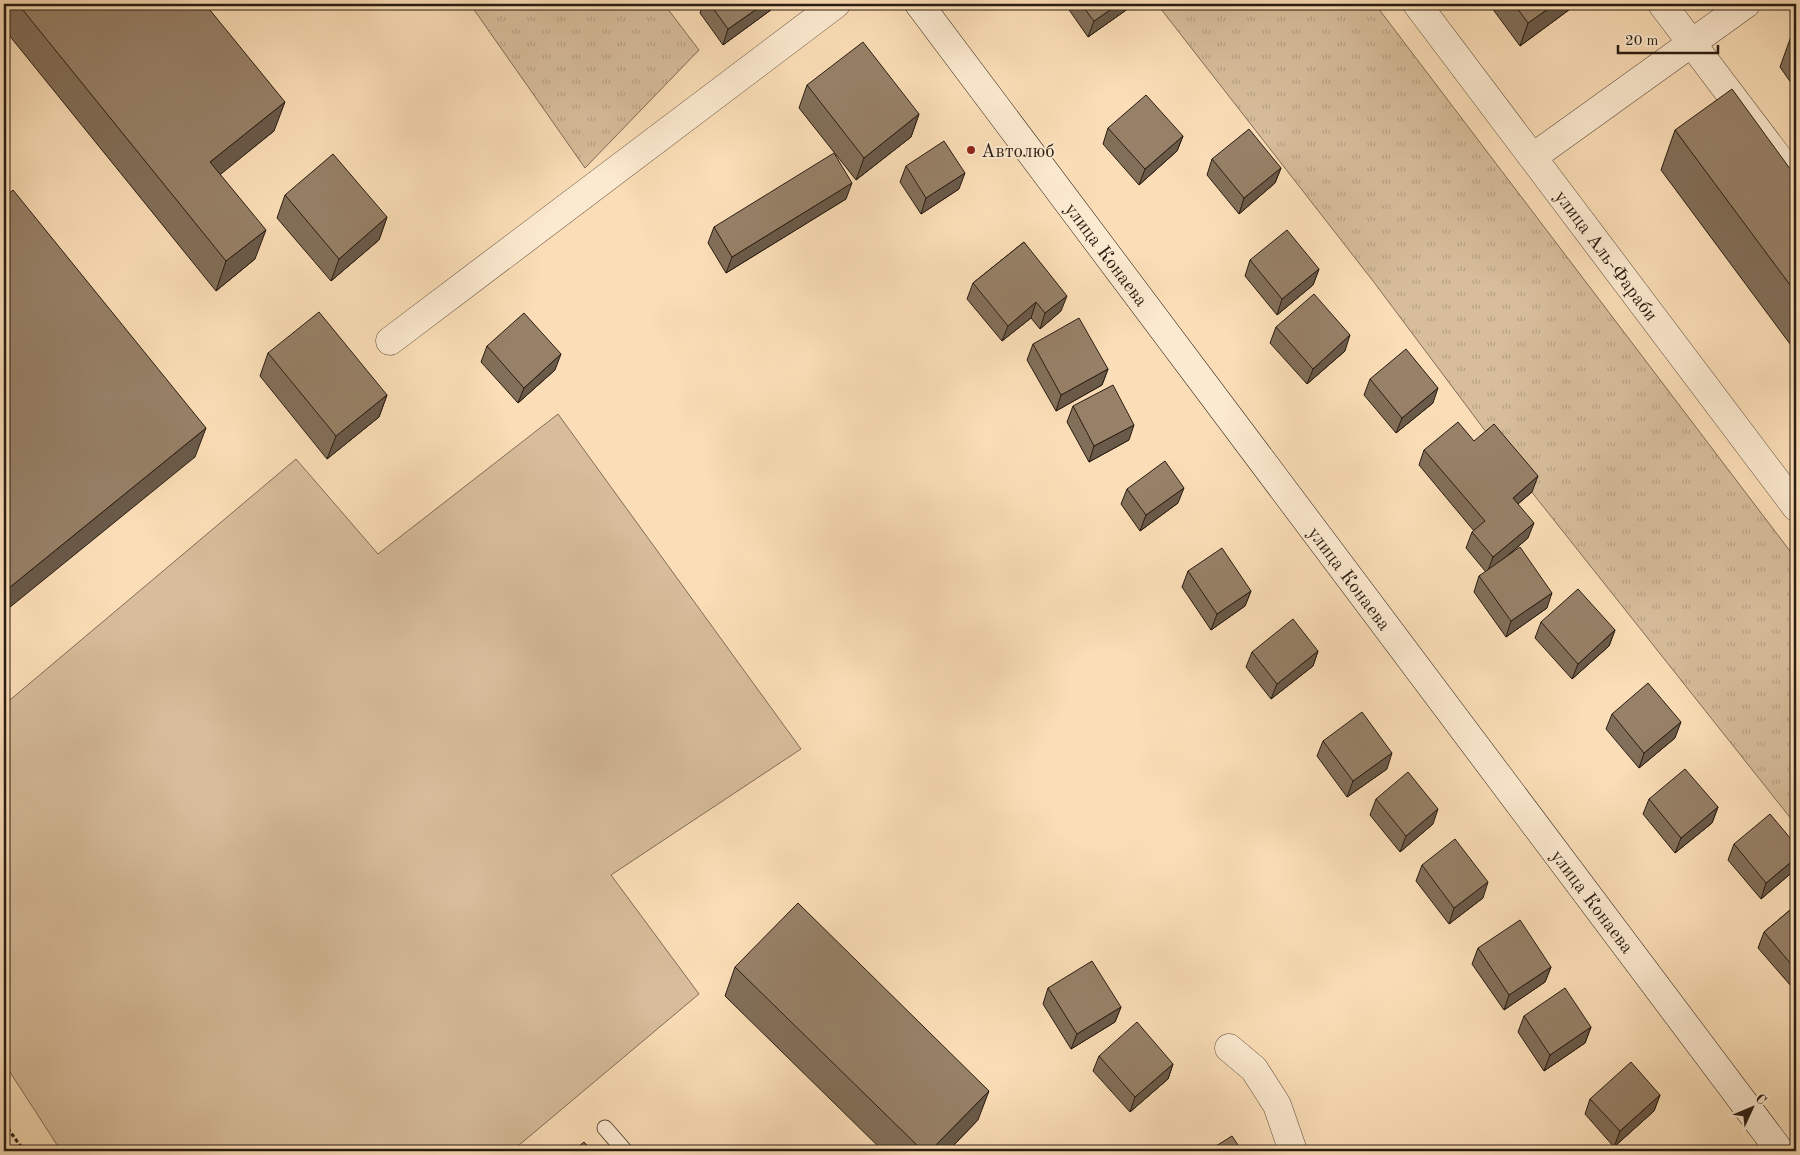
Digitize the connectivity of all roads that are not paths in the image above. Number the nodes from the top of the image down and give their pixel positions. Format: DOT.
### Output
graph roads {
  1 [pos="836,4"];
  2 [pos="919,4"];
  3 [pos="1417,4"];
  4 [pos="1662,4"];
  5 [pos="1746,4"];
  6 [pos="1692,42"];
  7 [pos="1533,157"];
  8 [pos="1793,171"];
  9 [pos="390,341"];
  10 [pos="1796,507"];
  11 [pos="1229,1048"];
  12 [pos="605,1128"];
  13 [pos="625,1151"];
  14 [pos="1293,1151"];
  15 [pos="1780,1151"];
  1 -- 9 [label="street"];
  2 -- 15 [label="street, улица Конаева"];
  3 -- 7 [label="street, улица Аль-Фараби"];
  4 -- 6 [label="street"];
  5 -- 6 [label="street"];
  6 -- 7 [label="street"];
  6 -- 8 [label="street"];
  7 -- 10 [label="street, улица Аль-Фараби"];
  11 -- 14 [label="street"];
  12 -- 13 [label="lane"];
}
